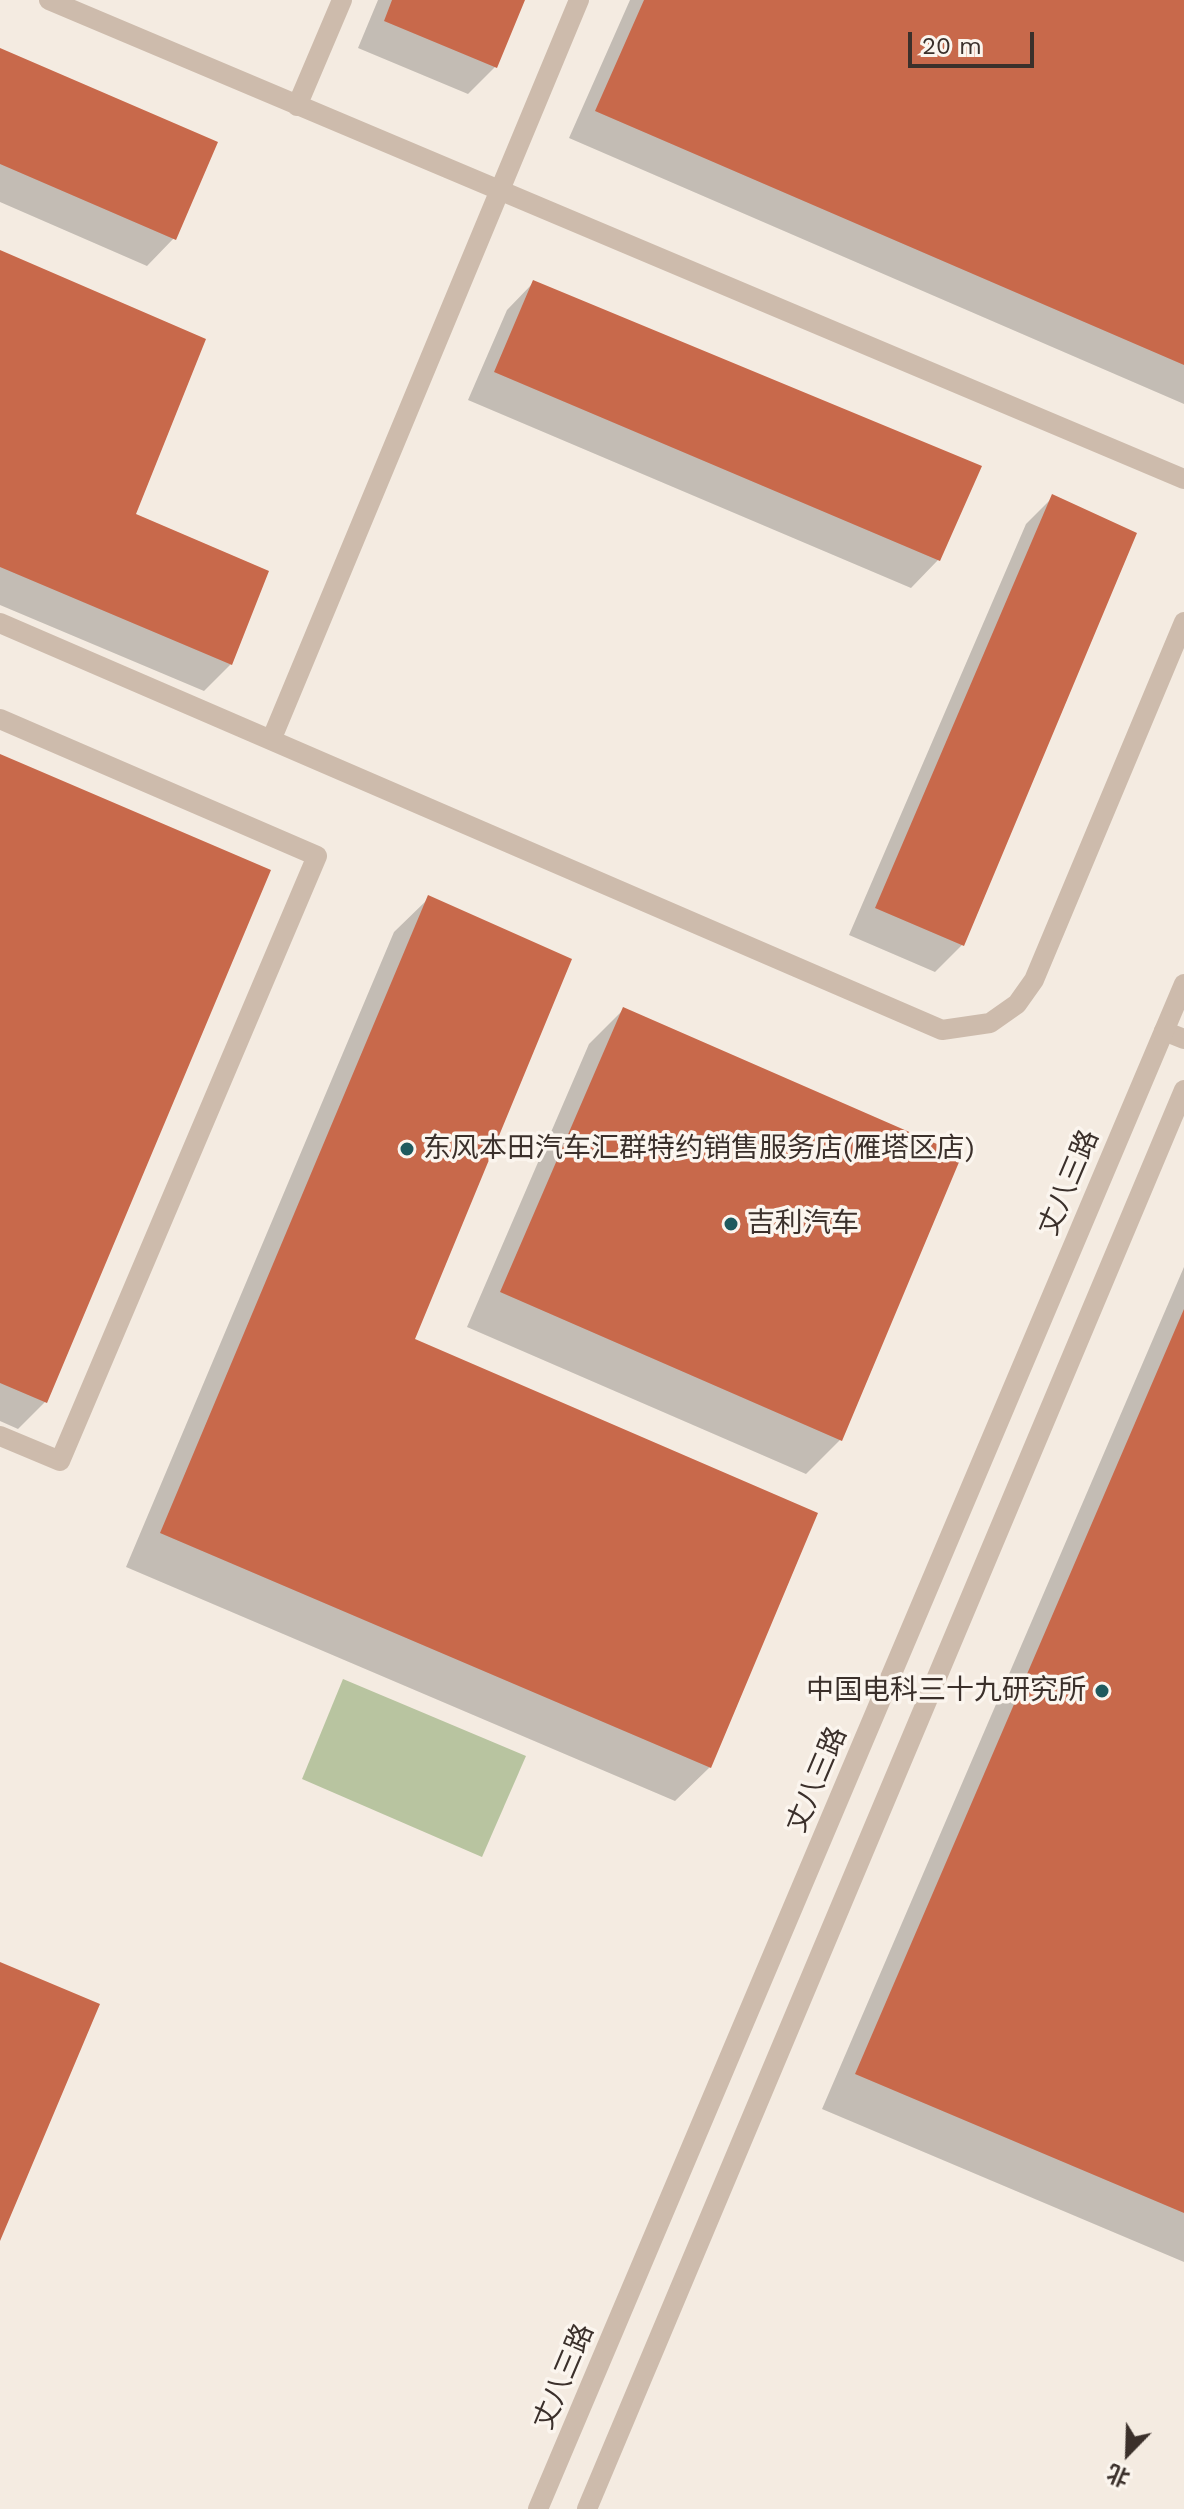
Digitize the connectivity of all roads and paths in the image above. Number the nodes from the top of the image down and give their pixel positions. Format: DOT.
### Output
graph roads {
  1 [pos="49,0"];
  2 [pos="342,0"];
  3 [pos="579,0"];
  4 [pos="297,106"];
  5 [pos="499,191"];
  6 [pos="1184,479"];
  7 [pos="1184,622"];
  8 [pos="0,623"];
  9 [pos="0,719"];
  10 [pos="272,738"];
  11 [pos="1184,984"];
  12 [pos="1164,1031"];
  13 [pos="1184,1039"];
  14 [pos="1184,1090"];
  15 [pos="0,1436"];
  16 [pos="538,2509"];
  17 [pos="587,2509"];
  1 -- 4 [label="street"];
  2 -- 4 [label="street"];
  3 -- 5 [label="street"];
  4 -- 5 [label="street"];
  5 -- 6 [label="street"];
  5 -- 10 [label="street"];
  7 -- 10 [label="street"];
  8 -- 10 [label="street"];
  9 -- 15 [label="street"];
  11 -- 12 [label="street, 丈八三路"];
  12 -- 13 [label="street"];
  12 -- 16 [label="street, 丈八三路"];
  14 -- 17 [label="street"];
}
